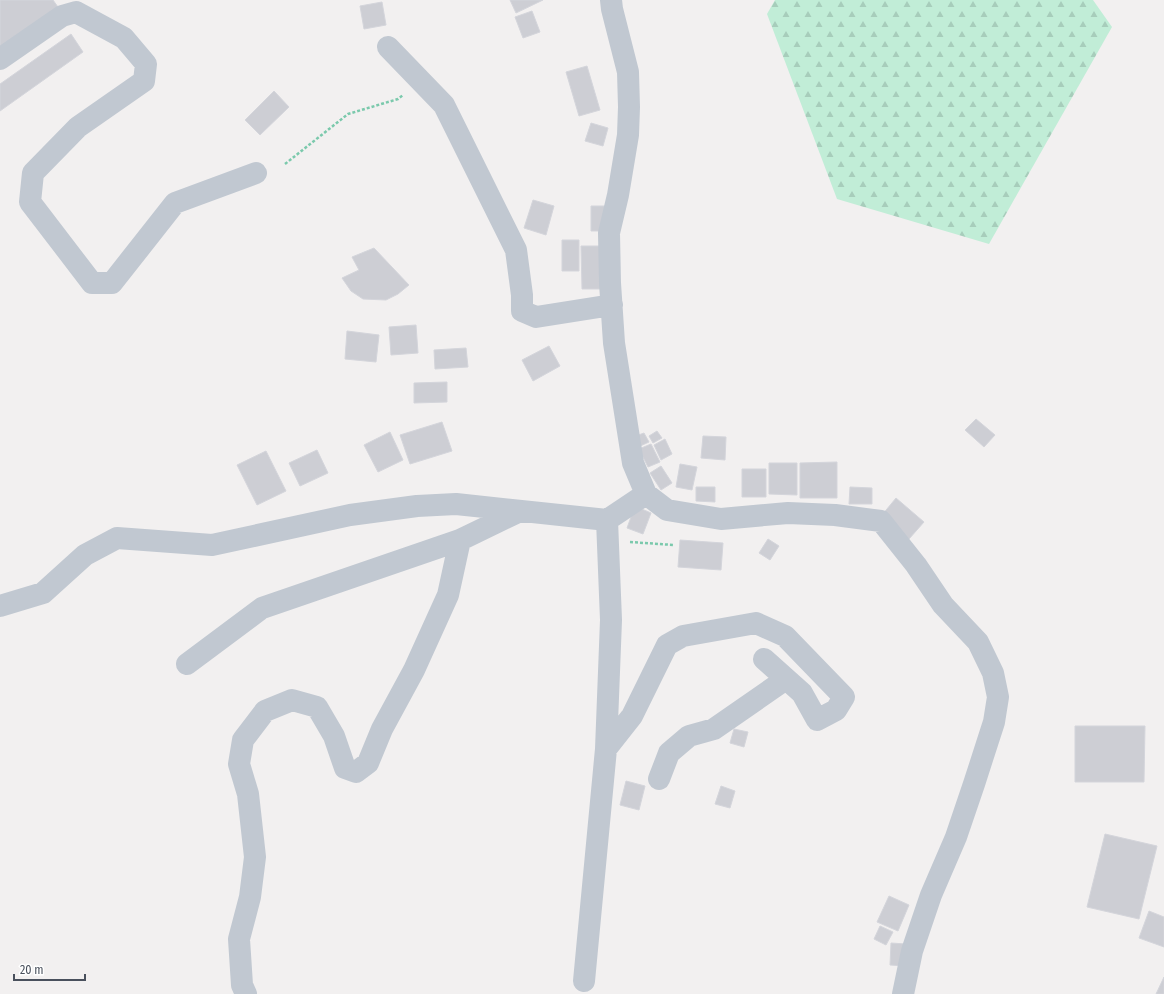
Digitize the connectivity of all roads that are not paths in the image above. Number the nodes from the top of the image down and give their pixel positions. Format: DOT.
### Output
graph roads {
  1 [pos="611,0"];
  2 [pos="388,47"];
  3 [pos="0,59"];
  4 [pos="256,173"];
  5 [pos="612,305"];
  6 [pos="646,494"];
  7 [pos="520,511"];
  8 [pos="608,530"];
  9 [pos="460,540"];
  10 [pos="0,606"];
  11 [pos="764,659"];
  12 [pos="187,664"];
  13 [pos="786,679"];
  14 [pos="606,749"];
  15 [pos="659,778"];
  16 [pos="584,981"];
  17 [pos="246,994"];
  18 [pos="903,994"];
  1 -- 5 [label="street"];
  2 -- 5 [label="street"];
  3 -- 4 [label="street"];
  5 -- 6 [label="street"];
  6 -- 8 [label="street"];
  6 -- 18 [label="street"];
  7 -- 8 [label="street"];
  7 -- 9 [label="street"];
  7 -- 10 [label="street"];
  8 -- 14 [label="street"];
  9 -- 12 [label="street"];
  9 -- 17 [label="street"];
  11 -- 13 [label="street"];
  13 -- 14 [label="street"];
  13 -- 15 [label="street"];
  14 -- 16 [label="street"];
}
